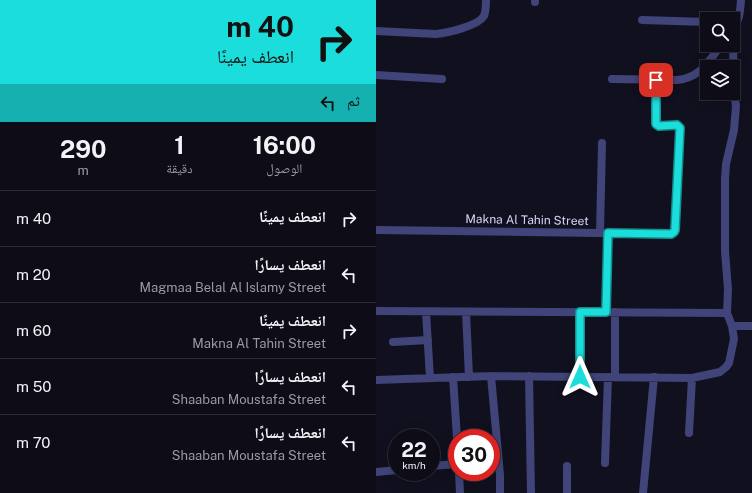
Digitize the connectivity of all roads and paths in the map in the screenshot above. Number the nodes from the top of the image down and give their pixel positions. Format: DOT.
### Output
graph roads {
  1 [pos="486,0"];
  2 [pos="741,0"];
  3 [pos="740,12"];
  4 [pos="642,20"];
  5 [pos="700,22"];
  6 [pos="376,31"];
  7 [pos="716,52"];
  8 [pos="733,52"];
  9 [pos="376,75"];
  10 [pos="612,79"];
  11 [pos="442,80"];
  12 [pos="656,80"];
  13 [pos="602,143"];
  14 [pos="376,230"];
  15 [pos="604,233"];
  16 [pos="376,311"];
  17 [pos="426,312"];
  18 [pos="466,312"];
  19 [pos="580,312"];
  20 [pos="606,312"];
  21 [pos="615,312"];
  22 [pos="727,313"];
  23 [pos="732,326"];
  24 [pos="752,326"];
  25 [pos="428,340"];
  26 [pos="393,342"];
  27 [pos="491,376"];
  28 [pos="529,376"];
  29 [pos="453,377"];
  30 [pos="470,377"];
  31 [pos="580,377"];
  32 [pos="612,377"];
  33 [pos="654,377"];
  34 [pos="430,378"];
  35 [pos="692,378"];
  36 [pos="376,380"];
  37 [pos="456,429"];
  38 [pos="689,433"];
  39 [pos="605,462"];
  40 [pos="567,466"];
  41 [pos="388,471"];
  42 [pos="376,472"];
  43 [pos="459,481"];
  44 [pos="460,493"];
  45 [pos="500,493"];
  46 [pos="531,493"];
  47 [pos="566,493"];
  48 [pos="643,493"];
  1 -- 6 [label="street"];
  2 -- 3 [label="street"];
  4 -- 5 [label="street"];
  7 -- 12 [label="street"];
  8 -- 22 [label="street"];
  9 -- 11 [label="street"];
  10 -- 12 [label="street"];
  12 -- 15 [label="street, Makna Al Tahin Street"];
  13 -- 15 [label="street"];
  14 -- 15 [label="street, Makna Al Tahin Street"];
  15 -- 20 [label="street"];
  16 -- 17 [label="street"];
  17 -- 18 [label="street"];
  17 -- 25 [label="street"];
  18 -- 19 [label="street"];
  18 -- 30 [label="street"];
  19 -- 20 [label="street"];
  19 -- 31 [label="street"];
  20 -- 21 [label="street"];
  21 -- 22 [label="street"];
  21 -- 32 [label="street"];
  22 -- 23 [label="street"];
  23 -- 24 [label="street"];
  23 -- 35 [label="street"];
  25 -- 26 [label="street"];
  25 -- 34 [label="street"];
  27 -- 28 [label="street"];
  27 -- 30 [label="street"];
  27 -- 45 [label="street"];
  28 -- 31 [label="street"];
  28 -- 46 [label="street"];
  29 -- 30 [label="street"];
  29 -- 34 [label="street"];
  29 -- 37 [label="street"];
  31 -- 32 [label="street"];
  32 -- 33 [label="street"];
  32 -- 39 [label="street"];
  33 -- 35 [label="street"];
  33 -- 48 [label="street"];
  34 -- 36 [label="street"];
  35 -- 38 [label="street"];
  40 -- 47 [label="street"];
  41 -- 42 [label="street"];
  43 -- 44 [label="street"];
}
